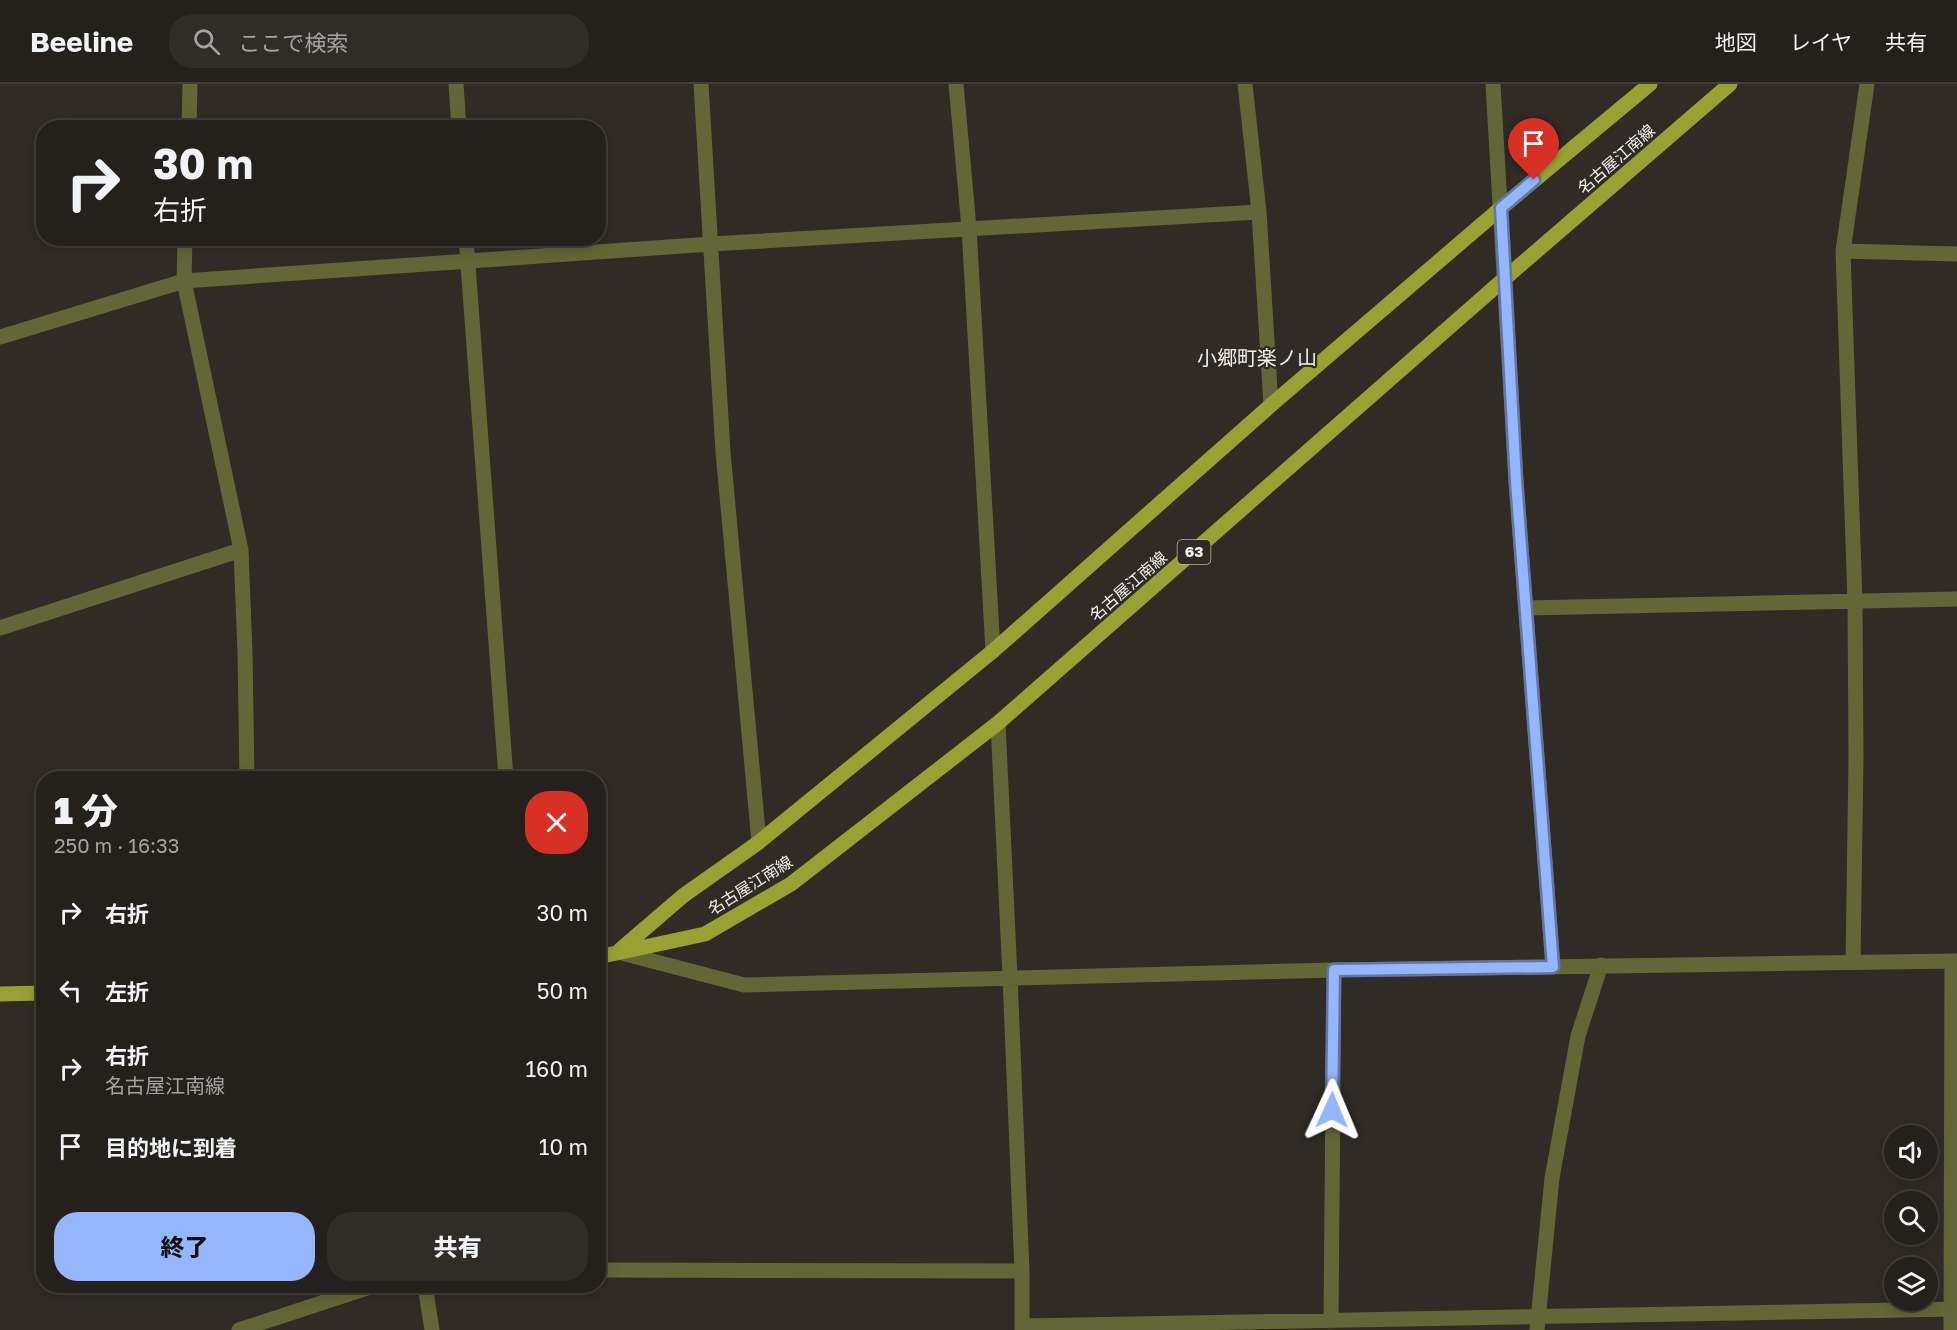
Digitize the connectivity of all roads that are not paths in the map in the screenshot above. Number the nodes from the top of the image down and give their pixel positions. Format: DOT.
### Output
graph roads {
  1 [pos="190,84"];
  2 [pos="456,84"];
  3 [pos="701,84"];
  4 [pos="956,84"];
  5 [pos="1245,84"];
  6 [pos="1493,84"];
  7 [pos="1650,84"];
  8 [pos="1730,84"];
  9 [pos="1867,84"];
  10 [pos="189,120"];
  11 [pos="458,120"];
  12 [pos="1501,208"];
  13 [pos="1259,212"];
  14 [pos="969,228"];
  15 [pos="711,244"];
  16 [pos="185,246"];
  17 [pos="466,246"];
  18 [pos="1843,251"];
  19 [pos="1957,254"];
  20 [pos="467,260"];
  21 [pos="1503,280"];
  22 [pos="184,281"];
  23 [pos="0,337"];
  24 [pos="1271,405"];
  25 [pos="241,550"];
  26 [pos="1957,599"];
  27 [pos="1855,601"];
  28 [pos="1526,608"];
  29 [pos="0,628"];
  30 [pos="993,651"];
  31 [pos="998,723"];
  32 [pos="247,771"];
  33 [pos="505,771"];
  34 [pos="759,842"];
  35 [pos="618,952"];
  36 [pos="606,955"];
  37 [pos="1954,961"];
  38 [pos="1853,962"];
  39 [pos="1601,965"];
  40 [pos="1553,967"];
  41 [pos="1334,970"];
  42 [pos="1010,977"];
  43 [pos="36,993"];
  44 [pos="0,994"];
  45 [pos="606,1269"];
  46 [pos="1022,1270"];
  47 [pos="352,1293"];
  48 [pos="426,1293"];
  49 [pos="1954,1309"];
  50 [pos="1331,1321"];
  51 [pos="1537,1323"];
  52 [pos="1022,1328"];
  53 [pos="239,1330"];
  54 [pos="432,1330"];
  55 [pos="1951,1330"];
  1 -- 10 [label="street"];
  2 -- 11 [label="street"];
  3 -- 15 [label="street"];
  4 -- 14 [label="street"];
  5 -- 13 [label="street"];
  6 -- 12 [label="street"];
  7 -- 12 [label="main road, 名古屋江南線 / 63"];
  8 -- 21 [label="main road, 名古屋江南線 / 63"];
  9 -- 18 [label="street"];
  12 -- 21 [label="street"];
  12 -- 24 [label="main road, 名古屋江南線 / 63"];
  13 -- 14 [label="street"];
  13 -- 24 [label="street"];
  14 -- 15 [label="street"];
  14 -- 30 [label="street"];
  15 -- 20 [label="street"];
  15 -- 34 [label="street"];
  16 -- 22 [label="street"];
  17 -- 20 [label="street"];
  18 -- 19 [label="street"];
  18 -- 27 [label="street"];
  20 -- 22 [label="street"];
  20 -- 33 [label="street"];
  21 -- 28 [label="street"];
  21 -- 31 [label="main road, 名古屋江南線 / 63"];
  22 -- 23 [label="street"];
  22 -- 25 [label="street"];
  24 -- 30 [label="main road, 名古屋江南線 / 63"];
  25 -- 29 [label="street"];
  25 -- 32 [label="street"];
  26 -- 27 [label="street"];
  27 -- 28 [label="street"];
  27 -- 38 [label="street"];
  28 -- 40 [label="street"];
  30 -- 34 [label="main road, 名古屋江南線 / 63"];
  31 -- 35 [label="main road, 名古屋江南線 / 63"];
  31 -- 42 [label="street"];
  34 -- 35 [label="main road, 名古屋江南線 / 63"];
  35 -- 36 [label="main road, 名古屋江南線 / 63"];
  35 -- 42 [label="street"];
  37 -- 38 [label="street"];
  37 -- 49 [label="street"];
  38 -- 39 [label="street"];
  39 -- 40 [label="street"];
  39 -- 51 [label="street"];
  40 -- 41 [label="street"];
  41 -- 42 [label="street"];
  41 -- 50 [label="street"];
  42 -- 46 [label="street"];
  43 -- 44 [label="main road"];
  45 -- 46 [label="street"];
  46 -- 52 [label="street"];
  47 -- 53 [label="street"];
  48 -- 54 [label="street"];
  49 -- 51 [label="street"];
  49 -- 55 [label="street"];
  50 -- 51 [label="street"];
  50 -- 52 [label="street"];
}
